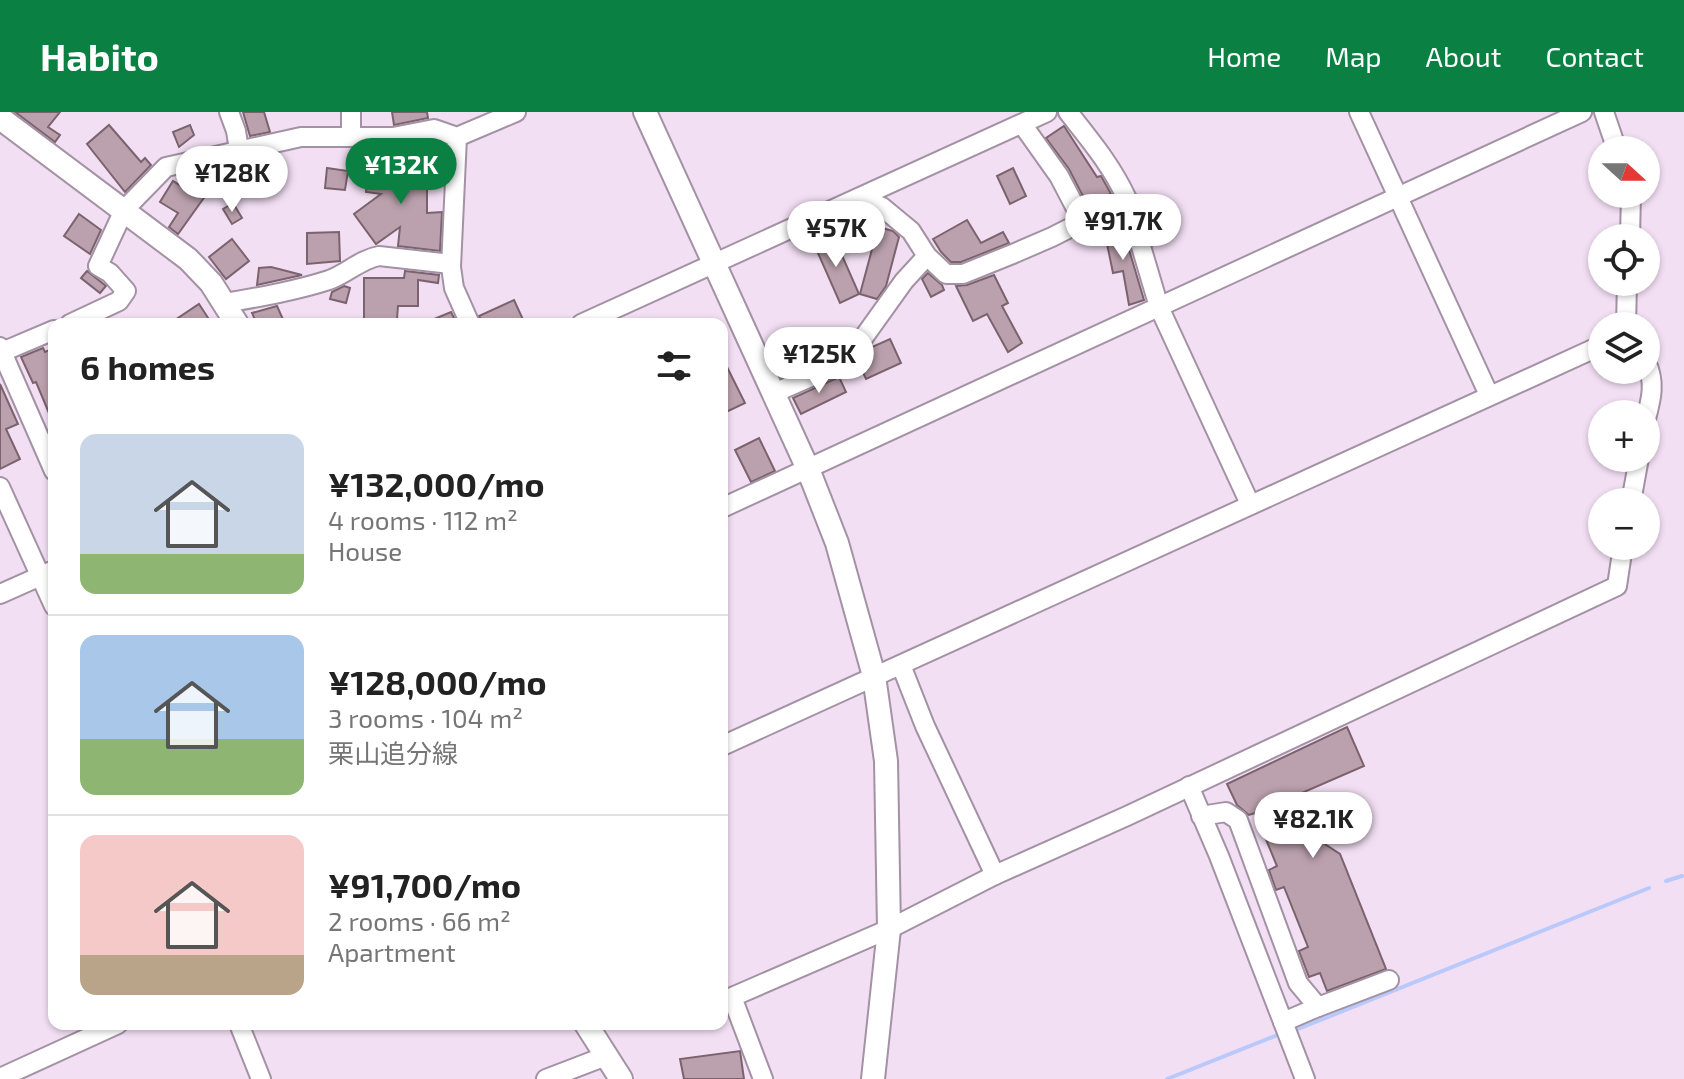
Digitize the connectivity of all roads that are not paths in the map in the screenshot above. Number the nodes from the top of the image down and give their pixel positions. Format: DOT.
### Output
graph roads {
  1 [pos="229,112"];
  2 [pos="351,112"];
  3 [pos="516,112"];
  4 [pos="645,112"];
  5 [pos="1047,112"];
  6 [pos="1068,112"];
  7 [pos="1359,112"];
  8 [pos="1582,112"];
  9 [pos="1604,112"];
  10 [pos="0,118"];
  11 [pos="1022,124"];
  12 [pos="351,136"];
  13 [pos="1612,136"];
  14 [pos="457,137"];
  15 [pos="239,150"];
  16 [pos="1397,196"];
  17 [pos="862,197"];
  18 [pos="1127,199"];
  19 [pos="124,210"];
  20 [pos="1083,222"];
  21 [pos="927,256"];
  22 [pos="716,263"];
  23 [pos="451,264"];
  24 [pos="225,303"];
  25 [pos="1159,307"];
  26 [pos="87,318"];
  27 [pos="234,318"];
  28 [pos="467,318"];
  29 [pos="594,318"];
  30 [pos="48,332"];
  31 [pos="1,350"];
  32 [pos="1588,351"];
  33 [pos="774,393"];
  34 [pos="1489,395"];
  35 [pos="48,457"];
  36 [pos="808,469"];
  37 [pos="0,487"];
  38 [pos="1250,504"];
  39 [pos="728,505"];
  40 [pos="1621,560"];
  41 [pos="47,573"];
  42 [pos="0,594"];
  43 [pos="901,665"];
  44 [pos="874,676"];
  45 [pos="728,743"];
  46 [pos="1189,786"];
  47 [pos="1201,816"];
  48 [pos="995,875"];
  49 [pos="889,929"];
  50 [pos="1389,980"];
  51 [pos="1318,1007"];
  52 [pos="1283,1022"];
  53 [pos="105,1030"];
  54 [pos="241,1030"];
  55 [pos="590,1030"];
  56 [pos="606,1056"];
  57 [pos="0,1078"];
  58 [pos="261,1079"];
  59 [pos="546,1079"];
  60 [pos="621,1079"];
  61 [pos="763,1079"];
  62 [pos="873,1079"];
  63 [pos="1305,1079"];
  1 -- 15 [label="street"];
  2 -- 12 [label="street"];
  3 -- 14 [label="street"];
  4 -- 22 [label="main road"];
  5 -- 11 [label="street"];
  6 -- 18 [label="street"];
  7 -- 16 [label="street"];
  8 -- 16 [label="street"];
  9 -- 13 [label="street"];
  10 -- 19 [label="main road"];
  11 -- 17 [label="street"];
  11 -- 20 [label="street"];
  12 -- 14 [label="street"];
  12 -- 15 [label="street"];
  14 -- 23 [label="street"];
  15 -- 19 [label="street"];
  16 -- 25 [label="street"];
  16 -- 34 [label="street"];
  17 -- 21 [label="street"];
  17 -- 22 [label="street"];
  18 -- 20 [label="street"];
  18 -- 25 [label="street"];
  19 -- 24 [label="main road"];
  19 -- 26 [label="street"];
  20 -- 21 [label="street"];
  21 -- 33 [label="street"];
  22 -- 29 [label="street"];
  22 -- 33 [label="main road"];
  23 -- 24 [label="street"];
  23 -- 28 [label="street"];
  24 -- 27 [label="main road"];
  25 -- 36 [label="street"];
  25 -- 38 [label="street"];
  30 -- 31 [label="street"];
  31 -- 35 [label="street"];
  32 -- 34 [label="street"];
  33 -- 36 [label="main road"];
  34 -- 38 [label="street"];
  36 -- 39 [label="street"];
  36 -- 44 [label="main road"];
  37 -- 41 [label="street"];
  38 -- 43 [label="street"];
  40 -- 46 [label="street"];
  41 -- 42 [label="street"];
  43 -- 44 [label="street"];
  43 -- 48 [label="street"];
  44 -- 45 [label="street"];
  44 -- 49 [label="main road"];
  46 -- 47 [label="street"];
  46 -- 48 [label="street"];
  47 -- 51 [label="street"];
  47 -- 52 [label="street"];
  48 -- 49 [label="street"];
  49 -- 61 [label="street"];
  49 -- 62 [label="main road"];
  50 -- 51 [label="street"];
  51 -- 52 [label="street"];
  52 -- 63 [label="street"];
  53 -- 57 [label="street"];
  54 -- 58 [label="street"];
  55 -- 56 [label="main road"];
  56 -- 59 [label="street"];
  56 -- 60 [label="main road"];
}
